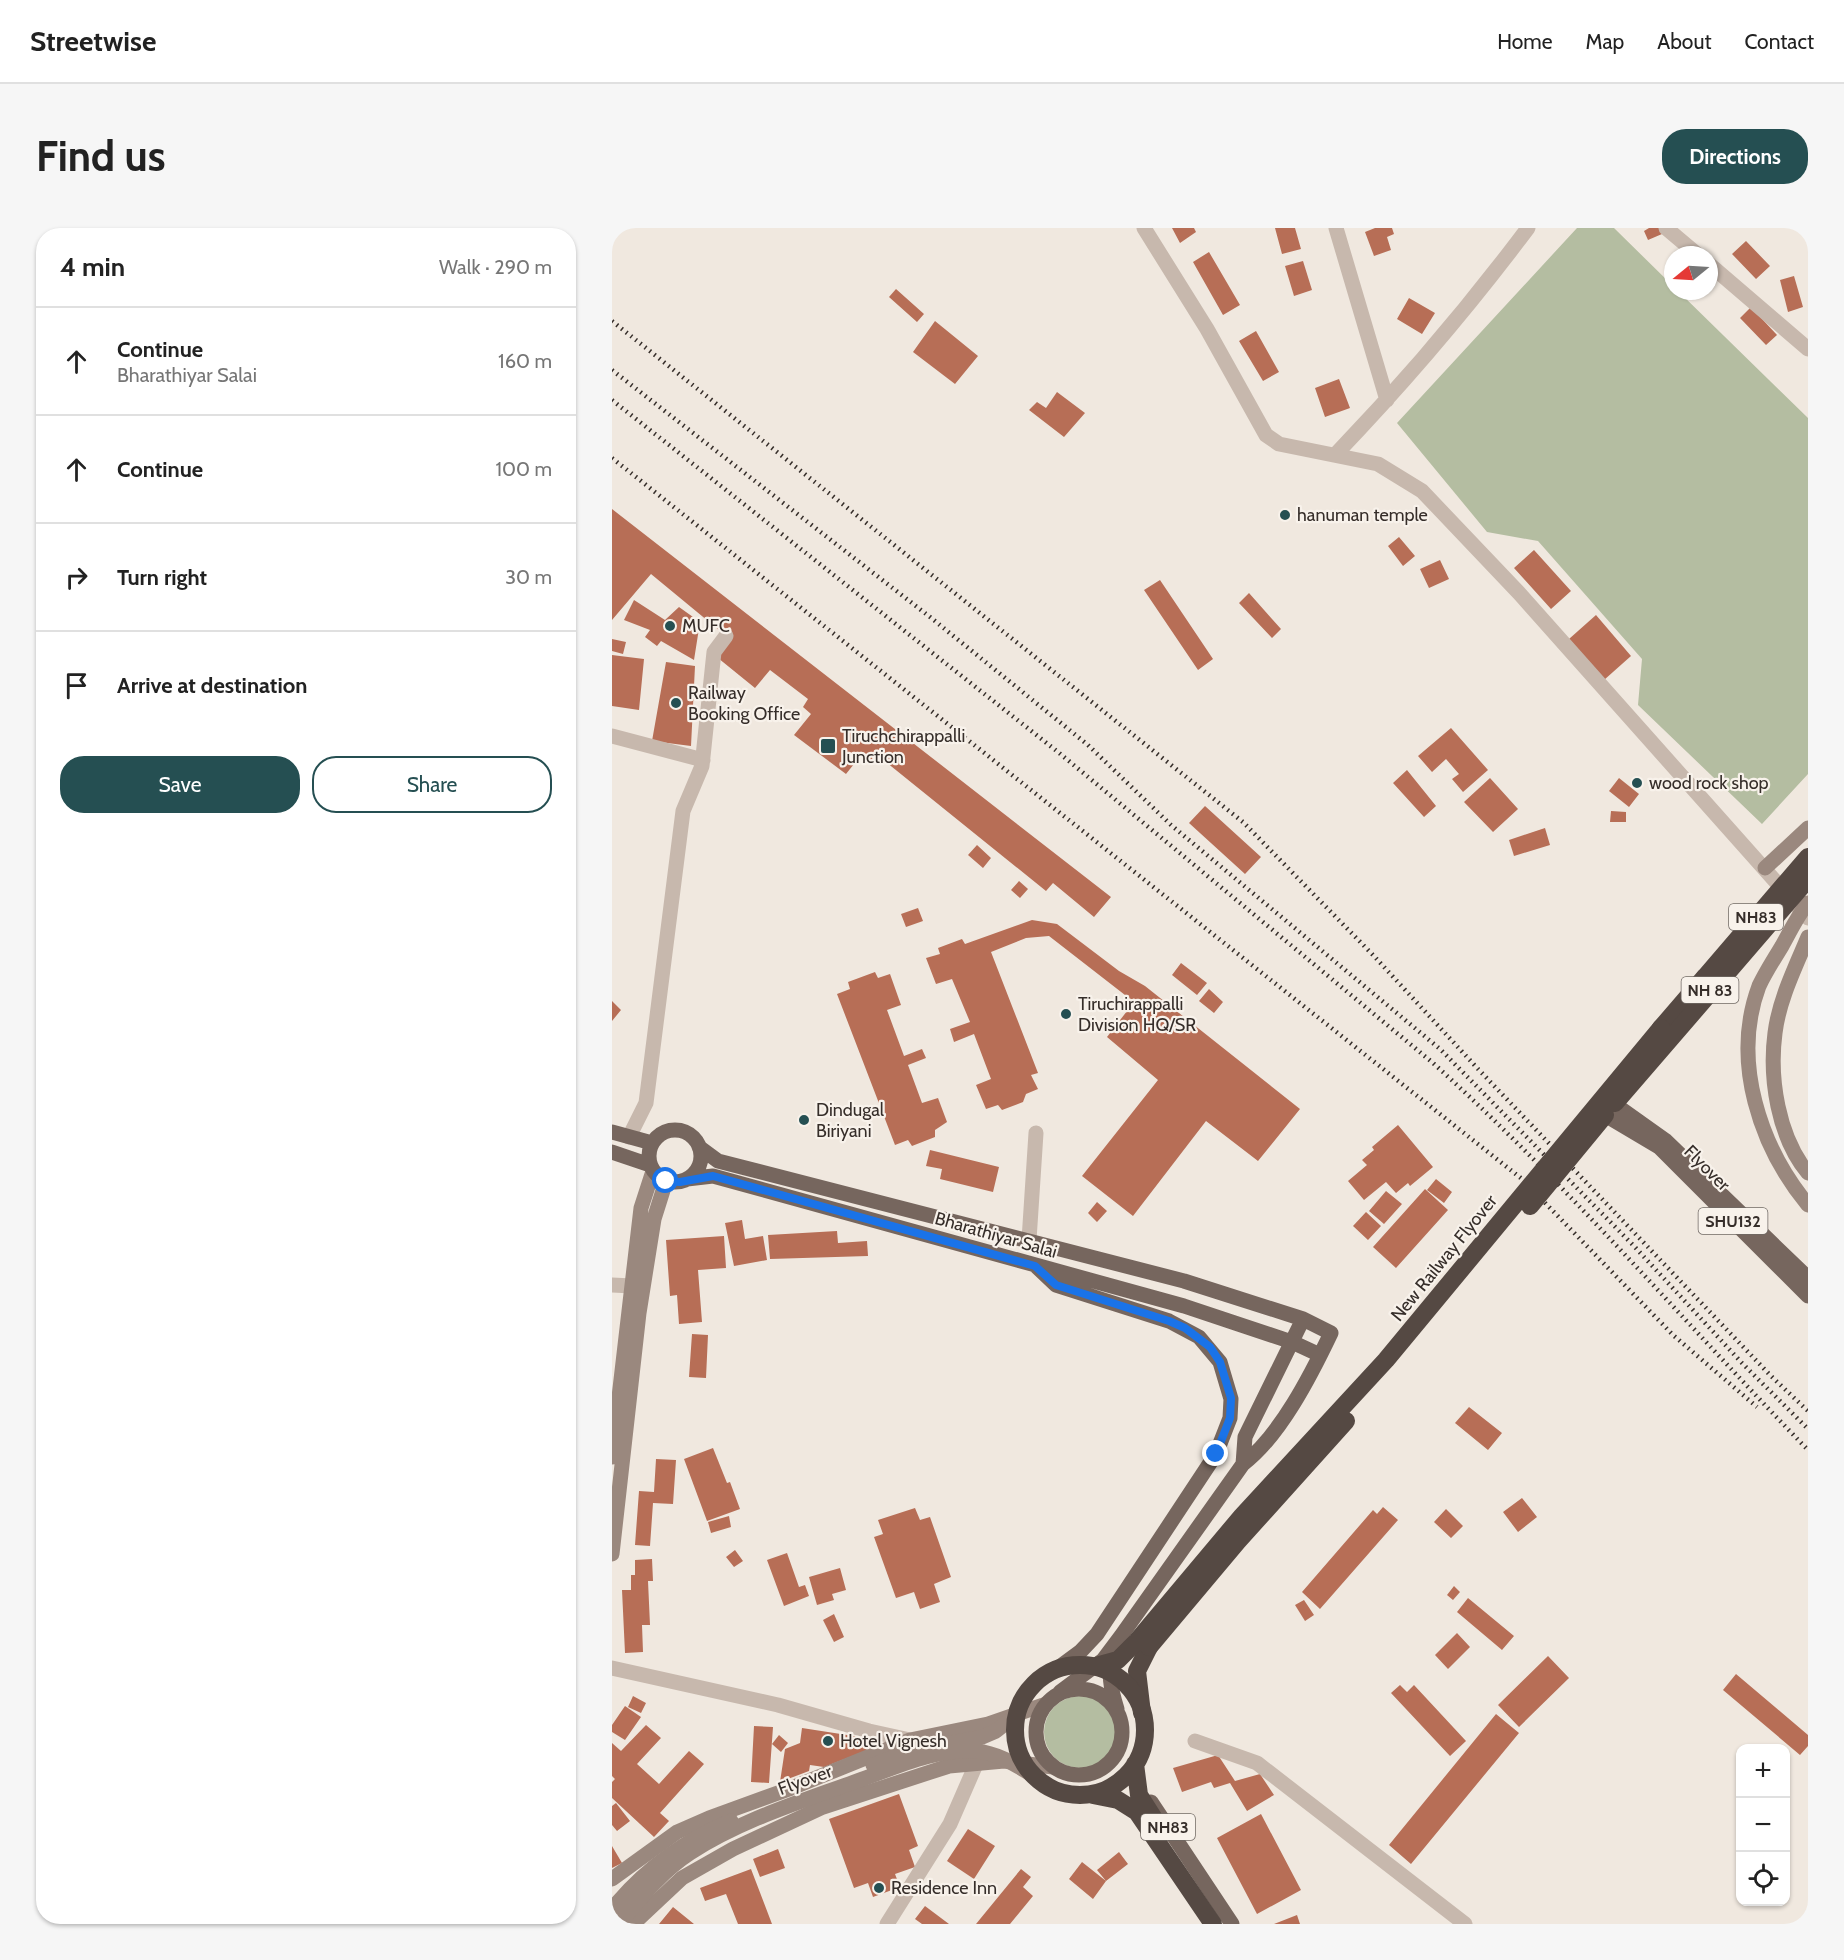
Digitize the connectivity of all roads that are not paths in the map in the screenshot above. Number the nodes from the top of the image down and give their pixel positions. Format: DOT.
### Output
graph roads {
  1 [pos="1144,228"];
  2 [pos="1336,228"];
  3 [pos="1528,228"];
  4 [pos="1666,228"];
  5 [pos="1687,246"];
  6 [pos="1718,272"];
  7 [pos="1808,349"];
  8 [pos="1387,400"];
  9 [pos="1335,455"];
  10 [pos="726,636"];
  11 [pos="612,736"];
  12 [pos="703,760"];
  13 [pos="1808,828"];
  14 [pos="1808,858"];
  15 [pos="1765,868"];
  16 [pos="1808,879"];
  17 [pos="1806,910"];
  18 [pos="1808,937"];
  19 [pos="1705,977"];
  20 [pos="1604,1106"];
  21 [pos="612,1132"];
  22 [pos="1036,1133"];
  23 [pos="629,1137"];
  24 [pos="652,1143"];
  25 [pos="699,1147"];
  26 [pos="612,1152"];
  27 [pos="651,1168"];
  28 [pos="1808,1173"];
  29 [pos="687,1179"];
  30 [pos="666,1181"];
  31 [pos="1808,1205"];
  32 [pos="1029,1240"];
  33 [pos="1035,1266"];
  34 [pos="1808,1278"];
  35 [pos="612,1285"];
  36 [pos="632,1286"];
  37 [pos="1808,1296"];
  38 [pos="1302,1319"];
  39 [pos="1292,1342"];
  40 [pos="1320,1355"];
  41 [pos="616,1393"];
  42 [pos="612,1457"];
  43 [pos="1243,1464"];
  44 [pos="612,1554"];
  45 [pos="1121,1636"];
  46 [pos="1096,1666"];
  47 [pos="612,1668"];
  48 [pos="1058,1668"];
  49 [pos="1060,1692"];
  50 [pos="1046,1704"];
  51 [pos="1142,1713"];
  52 [pos="1016,1715"];
  53 [pos="1119,1716"];
  54 [pos="910,1740"];
  55 [pos="1195,1741"];
  56 [pos="977,1762"];
  57 [pos="1135,1764"];
  58 [pos="1060,1770"];
  59 [pos="926,1772"];
  60 [pos="1034,1776"];
  61 [pos="1089,1794"];
  62 [pos="612,1879"];
  63 [pos="612,1909"];
  64 [pos="619,1924"];
  65 [pos="633,1924"];
  66 [pos="887,1924"];
  67 [pos="1205,1924"];
  68 [pos="1213,1924"];
  69 [pos="1222,1924"];
  70 [pos="1232,1924"];
  71 [pos="1465,1924"];
  1 -- 9 [label="street"];
  2 -- 8 [label="street"];
  3 -- 8 [label="street"];
  4 -- 5 [label="street"];
  6 -- 7 [label="street"];
  8 -- 9 [label="street"];
  9 -- 15 [label="street"];
  10 -- 12 [label="street"];
  11 -- 12 [label="street"];
  12 -- 23 [label="street"];
  13 -- 15 [label="main road"];
  14 -- 19 [label="highway, New Railway Flyover / NH83, bridge"];
  15 -- 17 [label="street"];
  16 -- 20 [label="highway, New Railway Flyover / NH 83, bridge"];
  17 -- 31 [label="main road"];
  18 -- 28 [label="main road"];
  19 -- 20 [label="highway, New Railway Flyover / NH 83, bridge"];
  20 -- 34 [label="main road, Flyover"];
  20 -- 37 [label="main road, Flyover / SHU132"];
  20 -- 46 [label="highway, New Railway Flyover, bridge"];
  20 -- 51 [label="highway, New Railway Flyover, bridge"];
  21 -- 23 [label="main road"];
  22 -- 32 [label="street"];
  23 -- 24 [label="main road"];
  24 -- 25 [label="main road"];
  24 -- 27 [label="main road"];
  25 -- 29 [label="main road"];
  25 -- 32 [label="main road, Bharathiyar Salai"];
  26 -- 27 [label="main road"];
  27 -- 30 [label="main road"];
  27 -- 36 [label="main road"];
  29 -- 30 [label="main road"];
  29 -- 33 [label="main road, Bharathiyar Salai"];
  30 -- 44 [label="main road"];
  32 -- 38 [label="main road, Bharathiyar Salai"];
  33 -- 39 [label="main road, Bharathiyar Salai"];
  33 -- 48 [label="main road"];
  35 -- 36 [label="street"];
  36 -- 41 [label="main road"];
  38 -- 39 [label="main road"];
  38 -- 40 [label="main road, Bharathiyar Salai"];
  39 -- 40 [label="main road, Bharathiyar Salai"];
  39 -- 43 [label="main road"];
  40 -- 43 [label="main road"];
  41 -- 42 [label="main road"];
  43 -- 45 [label="main road"];
  45 -- 49 [label="main road"];
  45 -- 53 [label="main road"];
  46 -- 48 [label="highway, bridge"];
  46 -- 51 [label="highway, bridge"];
  47 -- 54 [label="street"];
  48 -- 52 [label="highway, bridge"];
  49 -- 50 [label="main road"];
  49 -- 53 [label="main road"];
  50 -- 54 [label="main road"];
  50 -- 58 [label="main road"];
  51 -- 57 [label="highway, bridge"];
  52 -- 60 [label="highway, bridge"];
  52 -- 63 [label="main road, Flyover, bridge"];
  53 -- 58 [label="main road"];
  53 -- 70 [label="main road, NH83"];
  54 -- 59 [label="main road"];
  54 -- 62 [label="main road"];
  55 -- 71 [label="street"];
  56 -- 58 [label="main road"];
  56 -- 59 [label="main road"];
  56 -- 66 [label="street"];
  57 -- 61 [label="highway, bridge"];
  57 -- 69 [label="highway, bridge"];
  58 -- 67 [label="main road"];
  59 -- 65 [label="main road"];
  60 -- 61 [label="highway, bridge"];
  60 -- 64 [label="main road, Flyover, bridge"];
  61 -- 68 [label="highway, NH83, bridge"];
}
